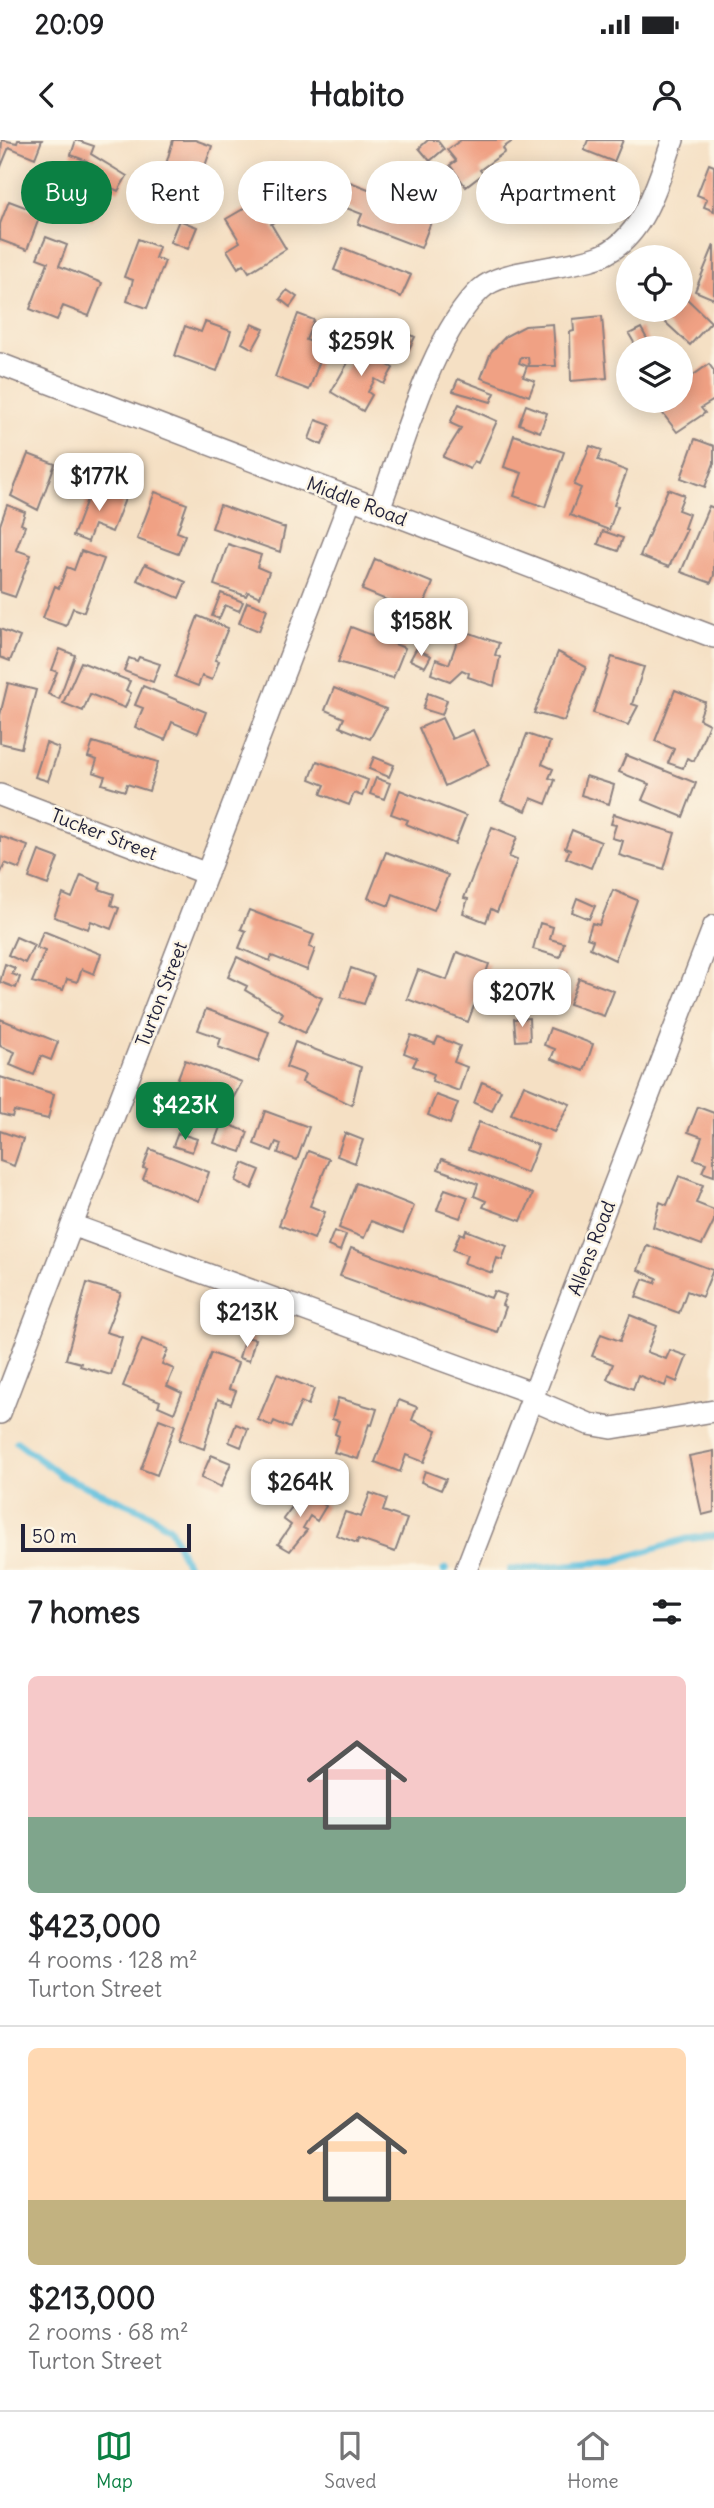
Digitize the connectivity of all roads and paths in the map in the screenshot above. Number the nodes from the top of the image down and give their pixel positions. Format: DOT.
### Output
graph roads {
  1 [pos="673,140"];
  2 [pos="0,364"];
  3 [pos="351,498"];
  4 [pos="379,509"];
  5 [pos="714,637"];
  6 [pos="0,795"];
  7 [pos="207,874"];
  8 [pos="714,926"];
  9 [pos="72,1224"];
  10 [pos="534,1397"];
  11 [pos="714,1411"];
  12 [pos="0,1413"];
  13 [pos="466,1570"];
  1 -- 4 [label="street"];
  2 -- 3 [label="street, Middle Road"];
  3 -- 4 [label="street, Middle Road"];
  3 -- 7 [label="street, Turton Street"];
  4 -- 5 [label="street, Middle Road"];
  6 -- 7 [label="street, Tucker Street"];
  7 -- 9 [label="street, Turton Street"];
  8 -- 10 [label="street, Allens Road"];
  9 -- 10 [label="street"];
  9 -- 12 [label="street, Turton Street"];
  10 -- 11 [label="street"];
  10 -- 13 [label="street, Allens Road"];
}
